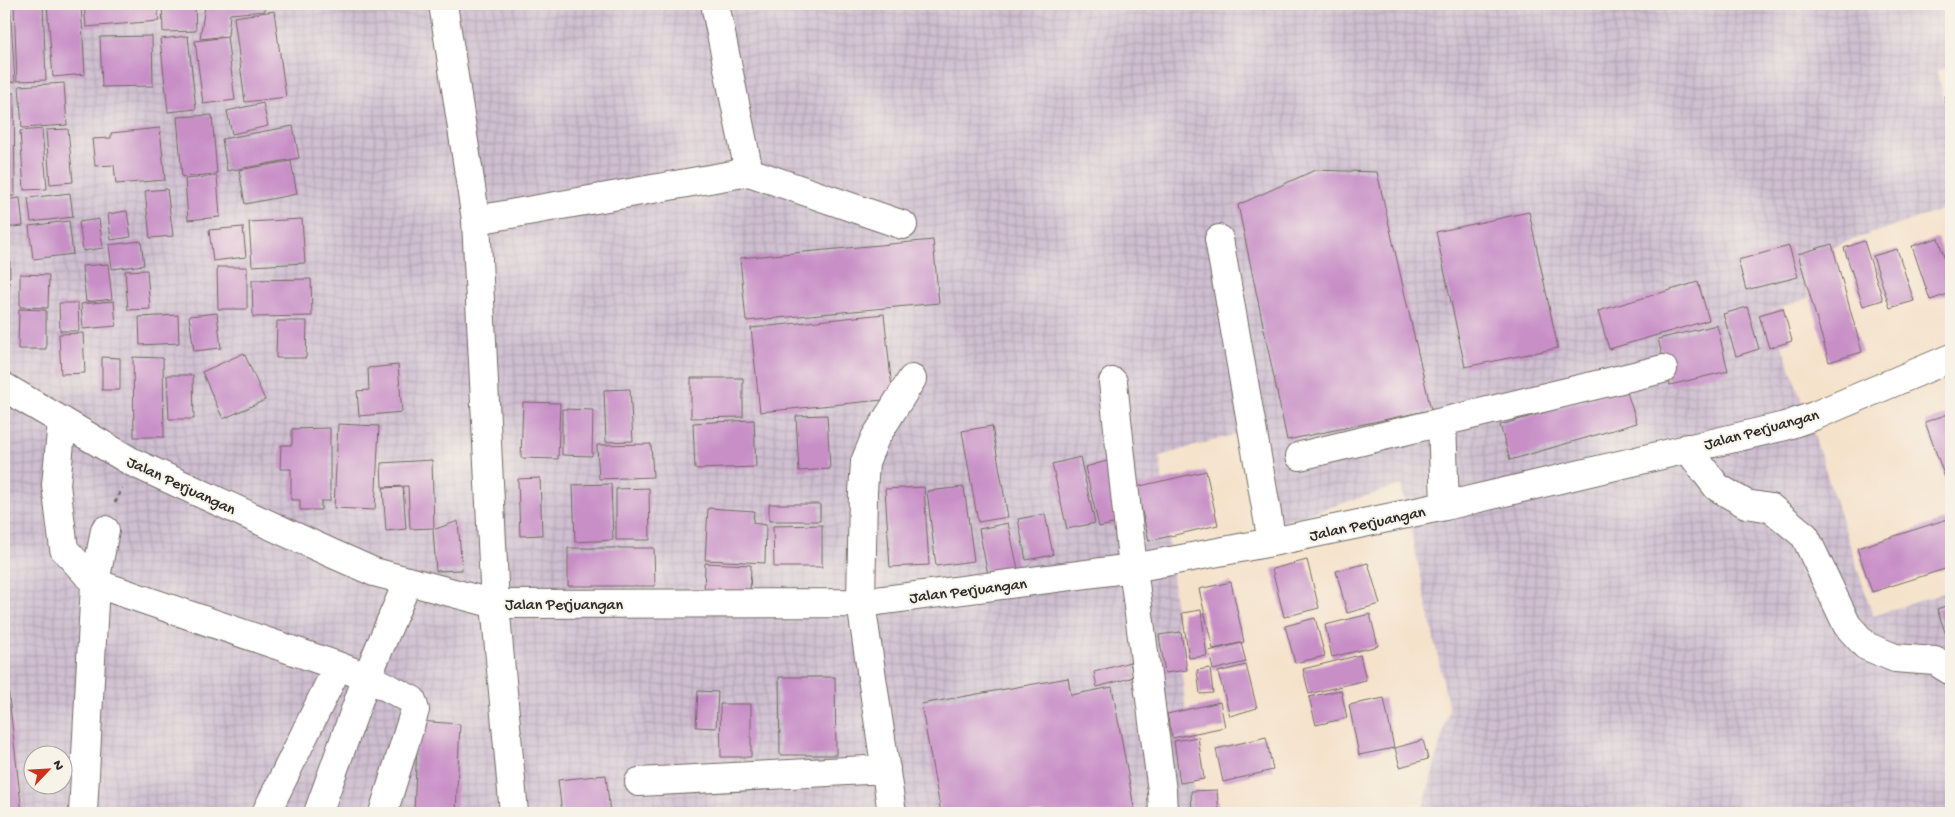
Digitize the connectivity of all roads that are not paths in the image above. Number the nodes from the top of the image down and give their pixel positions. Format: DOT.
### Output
graph roads {
  1 [pos="443,4"];
  2 [pos="716,4"];
  3 [pos="749,172"];
  4 [pos="476,220"];
  5 [pos="903,225"];
  6 [pos="1219,239"];
  7 [pos="1951,358"];
  8 [pos="1663,369"];
  9 [pos="912,379"];
  10 [pos="1114,382"];
  11 [pos="4,387"];
  12 [pos="62,421"];
  13 [pos="1442,422"];
  14 [pos="1687,448"];
  15 [pos="1300,456"];
  16 [pos="1445,506"];
  17 [pos="105,530"];
  18 [pos="1272,542"];
  19 [pos="1133,568"];
  20 [pos="408,581"];
  21 [pos="95,583"];
  22 [pos="861,603"];
  23 [pos="495,604"];
  24 [pos="338,666"];
  25 [pos="1951,671"];
  26 [pos="367,677"];
  27 [pos="886,769"];
  28 [pos="639,782"];
  29 [pos="83,813"];
  30 [pos="266,813"];
  31 [pos="318,813"];
  32 [pos="383,813"];
  33 [pos="514,813"];
  34 [pos="892,813"];
  35 [pos="1163,813"];
  1 -- 4 [label="street"];
  2 -- 3 [label="street"];
  3 -- 4 [label="street"];
  3 -- 5 [label="street"];
  4 -- 23 [label="street"];
  6 -- 18 [label="street"];
  7 -- 14 [label="street, Jalan Perjuangan"];
  8 -- 13 [label="street"];
  9 -- 22 [label="street"];
  10 -- 19 [label="street"];
  11 -- 12 [label="street, Jalan Perjuangan"];
  12 -- 20 [label="street, Jalan Perjuangan"];
  12 -- 21 [label="street"];
  13 -- 15 [label="street"];
  13 -- 16 [label="street"];
  14 -- 16 [label="street, Jalan Perjuangan"];
  14 -- 25 [label="street"];
  16 -- 18 [label="street, Jalan Perjuangan"];
  17 -- 21 [label="street"];
  18 -- 19 [label="street, Jalan Perjuangan"];
  19 -- 22 [label="street, Jalan Perjuangan"];
  19 -- 35 [label="street"];
  20 -- 23 [label="street, Jalan Perjuangan"];
  20 -- 26 [label="street"];
  21 -- 24 [label="street"];
  21 -- 29 [label="street"];
  22 -- 23 [label="street, Jalan Perjuangan"];
  22 -- 27 [label="street"];
  23 -- 33 [label="street"];
  24 -- 26 [label="street"];
  24 -- 30 [label="street"];
  26 -- 31 [label="street"];
  26 -- 32 [label="street"];
  27 -- 28 [label="street"];
  27 -- 34 [label="street"];
}
